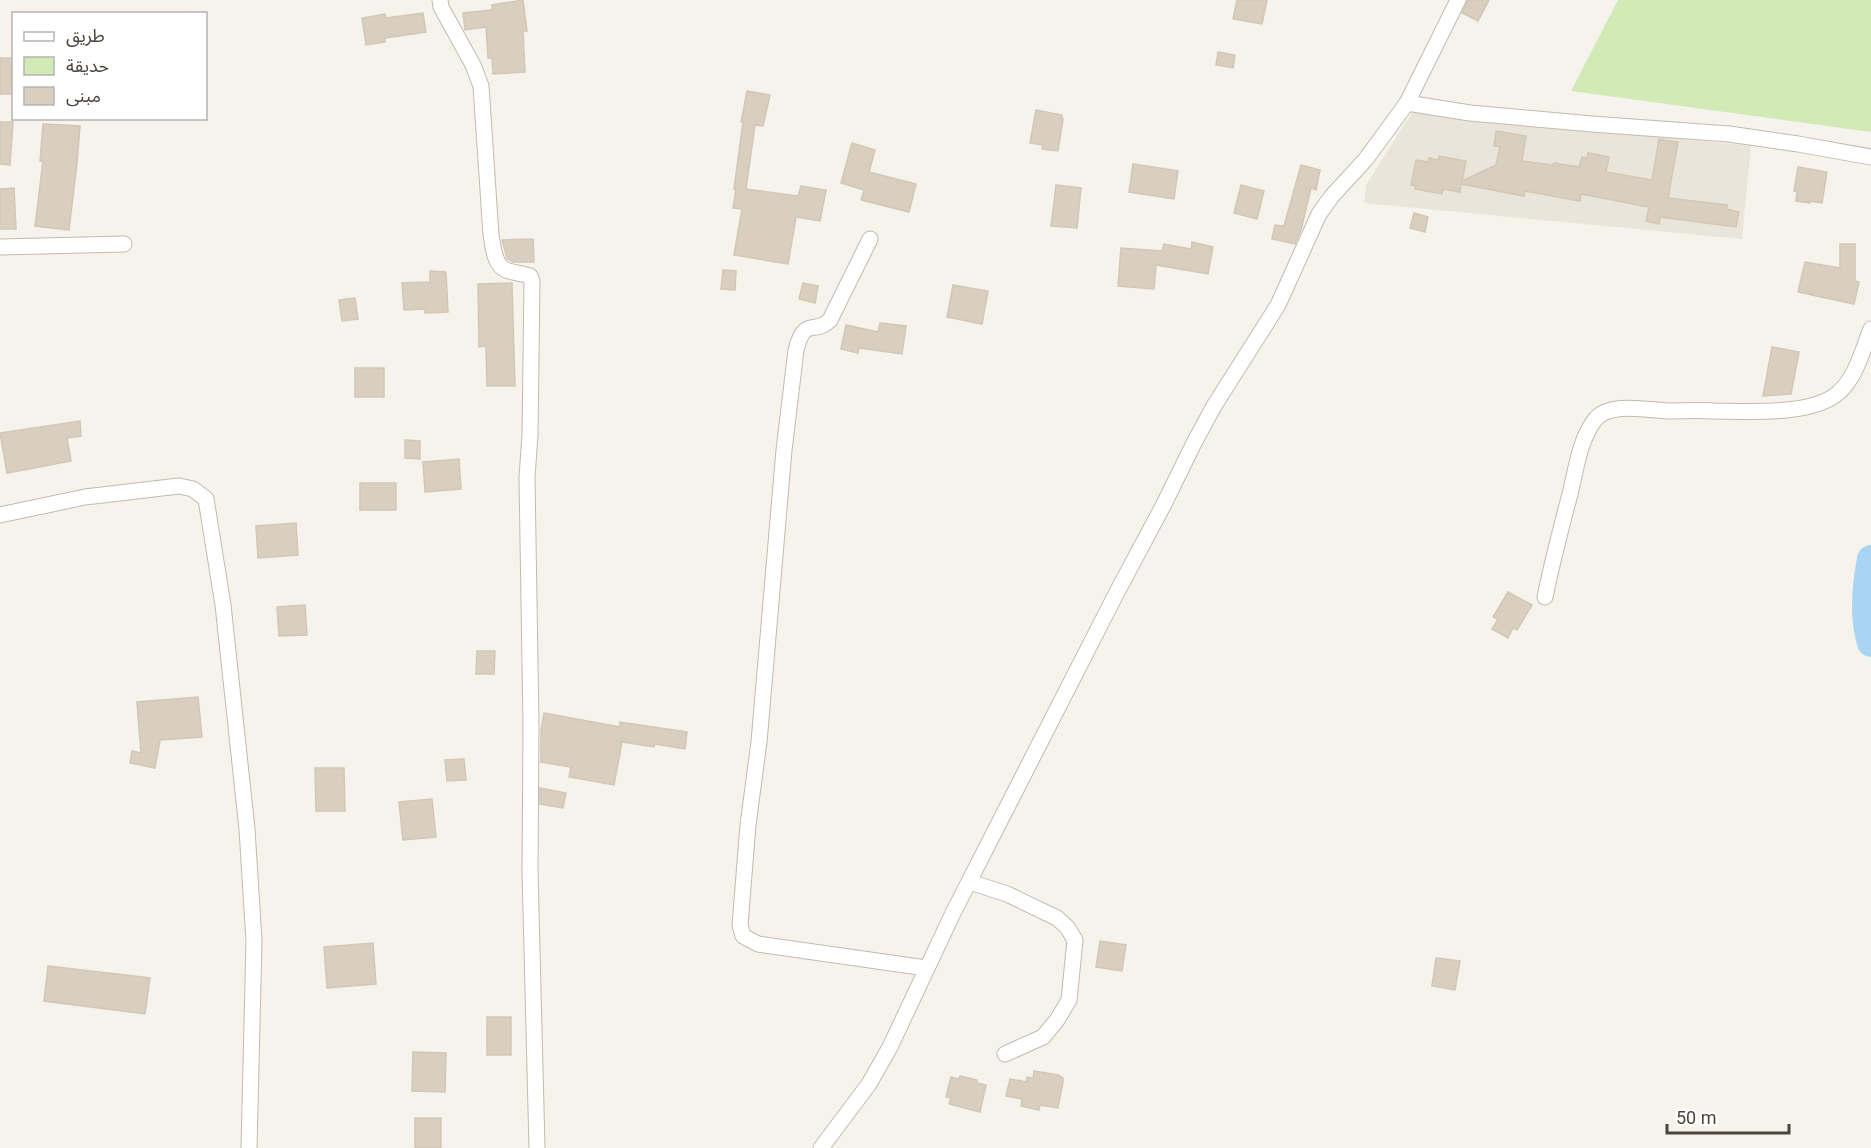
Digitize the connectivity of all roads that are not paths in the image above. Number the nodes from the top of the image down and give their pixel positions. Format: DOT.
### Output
graph roads {
  1 [pos="440,0"];
  2 [pos="1458,0"];
  3 [pos="1407,103"];
  4 [pos="1871,158"];
  5 [pos="870,239"];
  6 [pos="124,244"];
  7 [pos="0,247"];
  8 [pos="1871,329"];
  9 [pos="0,515"];
  10 [pos="1545,597"];
  11 [pos="970,882"];
  12 [pos="926,968"];
  13 [pos="1005,1054"];
  14 [pos="249,1148"];
  15 [pos="537,1148"];
  16 [pos="821,1148"];
  1 -- 15 [label="street"];
  2 -- 3 [label="street"];
  3 -- 4 [label="street"];
  3 -- 11 [label="street"];
  5 -- 12 [label="street"];
  6 -- 7 [label="street"];
  8 -- 10 [label="street"];
  9 -- 14 [label="street"];
  11 -- 12 [label="street"];
  11 -- 13 [label="street"];
  12 -- 16 [label="street"];
}
